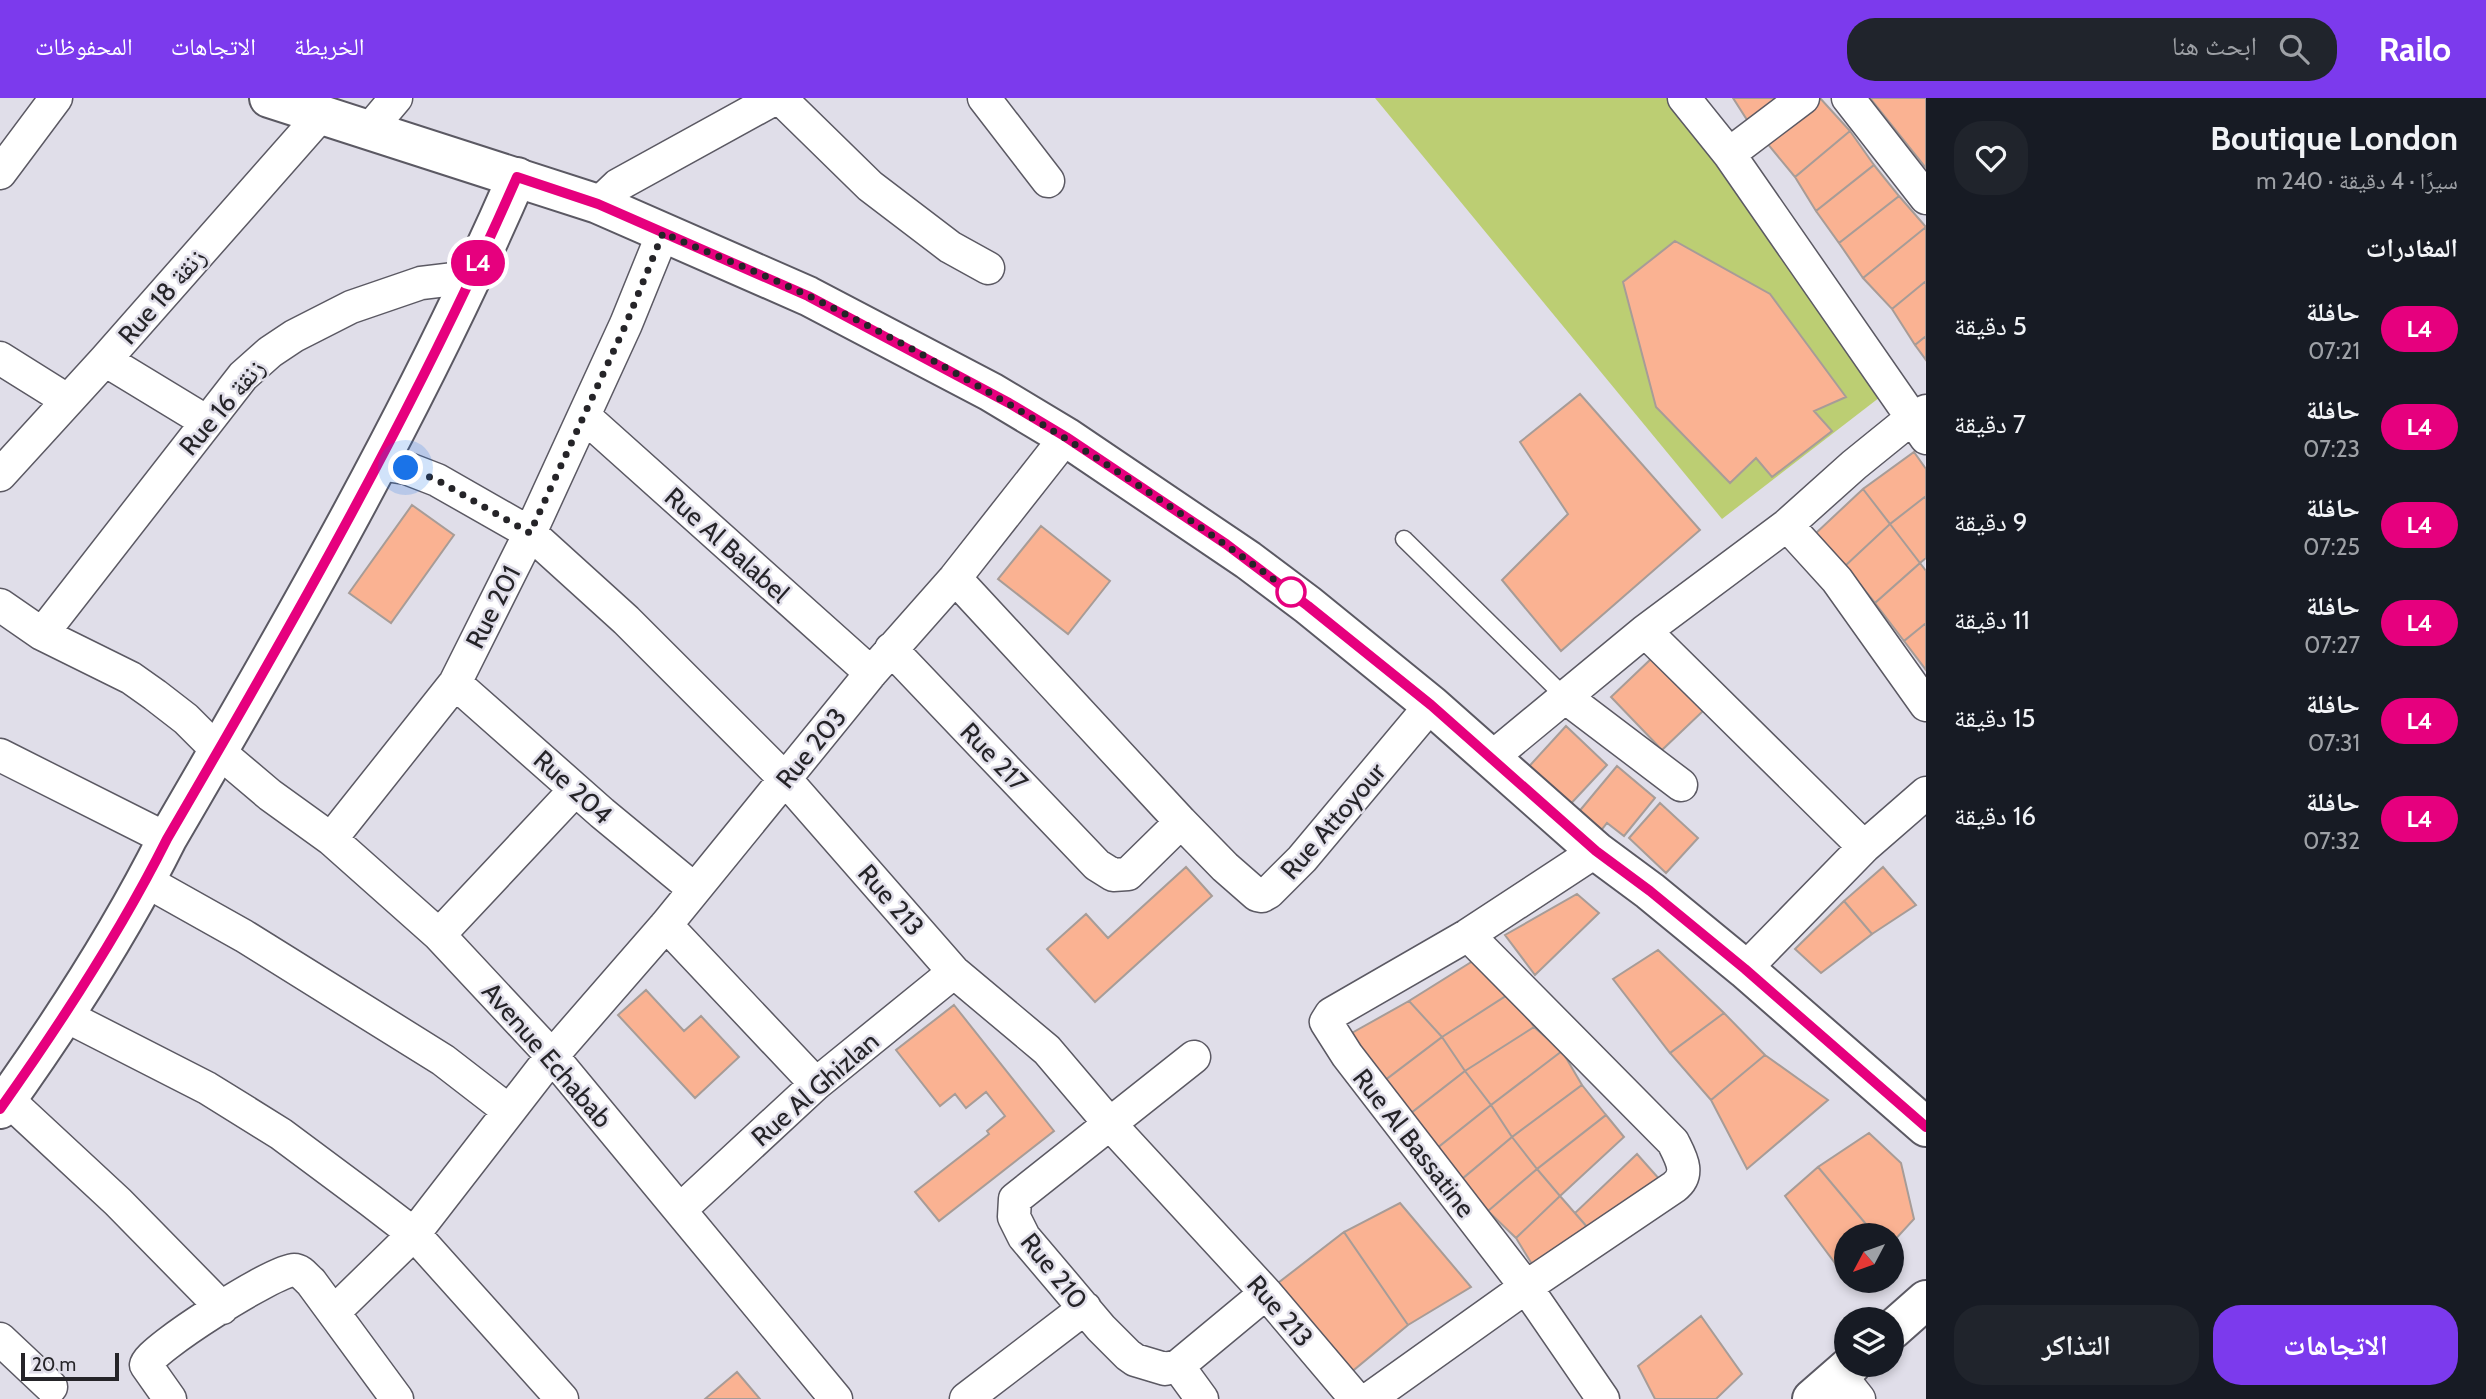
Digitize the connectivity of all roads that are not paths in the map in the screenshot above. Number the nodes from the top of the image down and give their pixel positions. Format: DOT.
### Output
graph roads {
  1 [pos="55,98"];
  2 [pos="269,98"];
  3 [pos="396,98"];
  4 [pos="778,98"];
  5 [pos="984,98"];
  6 [pos="1684,98"];
  7 [pos="1802,98"];
  8 [pos="1848,98"];
  9 [pos="321,115"];
  10 [pos="369,130"];
  11 [pos="1729,154"];
  12 [pos="0,173"];
  13 [pos="517,177"];
  14 [pos="1048,181"];
  15 [pos="1926,198"];
  16 [pos="598,204"];
  17 [pos="663,233"];
  18 [pos="988,268"];
  19 [pos="471,277"];
  20 [pos="0,358"];
  21 [pos="105,360"];
  22 [pos="67,400"];
  23 [pos="584,416"];
  24 [pos="207,422"];
  25 [pos="1921,422"];
  26 [pos="1066,437"];
  27 [pos="379,464"];
  28 [pos="0,475"];
  29 [pos="1787,525"];
  30 [pos="530,533"];
  31 [pos="1404,539"];
  32 [pos="955,578"];
  33 [pos="0,605"];
  34 [pos="1645,631"];
  35 [pos="42,634"];
  36 [pos="891,649"];
  37 [pos="871,673"];
  38 [pos="455,683"];
  39 [pos="1565,697"];
  40 [pos="1431,705"];
  41 [pos="1926,705"];
  42 [pos="218,751"];
  43 [pos="1490,759"];
  44 [pos="2,761"];
  45 [pos="786,780"];
  46 [pos="1681,785"];
  47 [pos="575,790"];
  48 [pos="1926,793"];
  49 [pos="1181,822"];
  50 [pos="167,839"];
  51 [pos="331,839"];
  52 [pos="1864,847"];
  53 [pos="1596,851"];
  54 [pos="146,881"];
  55 [pos="694,889"];
  56 [pos="666,925"];
  57 [pos="439,934"];
  58 [pos="1468,935"];
  59 [pos="1745,969"];
  60 [pos="954,972"];
  61 [pos="64,1015"];
  62 [pos="552,1056"];
  63 [pos="1194,1057"];
  64 [pos="816,1084"];
  65 [pos="4,1104"];
  66 [pos="509,1111"];
  67 [pos="1109,1123"];
  68 [pos="1926,1127"];
  69 [pos="680,1210"];
  70 [pos="414,1234"];
  71 [pos="1526,1287"];
  72 [pos="1266,1293"];
  73 [pos="1926,1300"];
  74 [pos="222,1308"];
  75 [pos="1085,1308"];
  76 [pos="334,1312"];
  77 [pos="1904,1319"];
  78 [pos="0,1339"];
  79 [pos="1178,1366"];
  80 [pos="51,1387"];
  81 [pos="170,1399"];
  82 [pos="397,1399"];
  83 [pos="562,1399"];
  84 [pos="835,1399"];
  85 [pos="966,1399"];
  86 [pos="1202,1399"];
  87 [pos="1356,1399"];
  88 [pos="1369,1399"];
  89 [pos="1603,1399"];
  1 -- 12 [label="street"];
  2 -- 9 [label="main road"];
  3 -- 10 [label="street"];
  4 -- 16 [label="street"];
  4 -- 18 [label="street"];
  5 -- 14 [label="street"];
  6 -- 11 [label="street"];
  7 -- 11 [label="street"];
  8 -- 15 [label="street"];
  9 -- 10 [label="main road"];
  9 -- 21 [label="street, Rue 18 زنقة"];
  10 -- 13 [label="main road"];
  11 -- 25 [label="street"];
  13 -- 16 [label="main road"];
  13 -- 19 [label="main road"];
  16 -- 17 [label="main road"];
  17 -- 23 [label="street, Rue 201"];
  17 -- 26 [label="main road"];
  19 -- 24 [label="street, Rue 16 زنقة"];
  19 -- 27 [label="main road"];
  20 -- 22 [label="street"];
  21 -- 22 [label="street, Rue 18 زنقة"];
  21 -- 24 [label="street"];
  22 -- 28 [label="street, Rue 18 زنقة"];
  23 -- 30 [label="street, Rue 201"];
  23 -- 37 [label="street, Rue Al Balabel"];
  24 -- 35 [label="street, Rue 16 زنقة"];
  25 -- 29 [label="street"];
  26 -- 32 [label="street, Rue 203"];
  26 -- 40 [label="main road"];
  27 -- 30 [label="street, Rue 213"];
  27 -- 42 [label="main road"];
  29 -- 34 [label="street"];
  29 -- 41 [label="street"];
  30 -- 38 [label="street, Rue 201"];
  30 -- 45 [label="street, Rue 213"];
  31 -- 39 [label="lane"];
  32 -- 36 [label="street, Rue 203"];
  32 -- 49 [label="street"];
  33 -- 35 [label="street, Avenue Echabab"];
  34 -- 39 [label="street"];
  34 -- 52 [label="street"];
  35 -- 42 [label="street, Avenue Echabab"];
  36 -- 37 [label="street, Rue 203"];
  36 -- 49 [label="street, Rue 217"];
  37 -- 45 [label="street, Rue 203"];
  38 -- 47 [label="street, Rue 204"];
  38 -- 51 [label="street, Rue 201"];
  39 -- 43 [label="street"];
  39 -- 46 [label="street"];
  40 -- 43 [label="main road"];
  40 -- 49 [label="street, Rue Attoyour"];
  42 -- 50 [label="main road"];
  42 -- 51 [label="street, Avenue Echabab"];
  43 -- 53 [label="main road"];
  44 -- 50 [label="street"];
  45 -- 55 [label="street, Rue 203"];
  45 -- 60 [label="street, Rue 213"];
  47 -- 55 [label="street, Rue 204"];
  47 -- 57 [label="street"];
  48 -- 52 [label="street"];
  50 -- 54 [label="main road"];
  51 -- 57 [label="street, Avenue Echabab"];
  52 -- 59 [label="street"];
  53 -- 58 [label="street"];
  53 -- 59 [label="main road"];
  54 -- 61 [label="main road"];
  54 -- 66 [label="street"];
  55 -- 56 [label="street, Rue 203"];
  56 -- 62 [label="street, Rue 203"];
  56 -- 64 [label="street"];
  57 -- 62 [label="street, Avenue Echabab"];
  58 -- 71 [label="street, Rue Al Bassatine"];
  58 -- 71 [label="street"];
  59 -- 68 [label="main road"];
  60 -- 64 [label="street, Rue Al Ghizlan"];
  60 -- 67 [label="street, Rue 213"];
  61 -- 65 [label="main road"];
  61 -- 70 [label="street"];
  62 -- 66 [label="street, Rue 203"];
  62 -- 69 [label="street, Avenue Echabab"];
  63 -- 67 [label="street"];
  64 -- 69 [label="street, Rue Al Ghizlan"];
  65 -- 74 [label="street"];
  66 -- 70 [label="street, Rue 203"];
  67 -- 72 [label="street, Rue 213"];
  67 -- 75 [label="street, Rue 210"];
  69 -- 84 [label="street, Avenue Echabab"];
  70 -- 76 [label="street, Rue 203"];
  70 -- 83 [label="street"];
  71 -- 88 [label="street"];
  71 -- 89 [label="street, Rue Al Bassatine"];
  72 -- 79 [label="street"];
  72 -- 87 [label="street, Rue 213"];
  73 -- 77 [label="main road"];
  74 -- 76 [label="street"];
  74 -- 81 [label="street"];
  75 -- 79 [label="street, Rue 210"];
  75 -- 85 [label="street"];
  76 -- 82 [label="street"];
  78 -- 80 [label="street"];
  79 -- 86 [label="street"];
}
